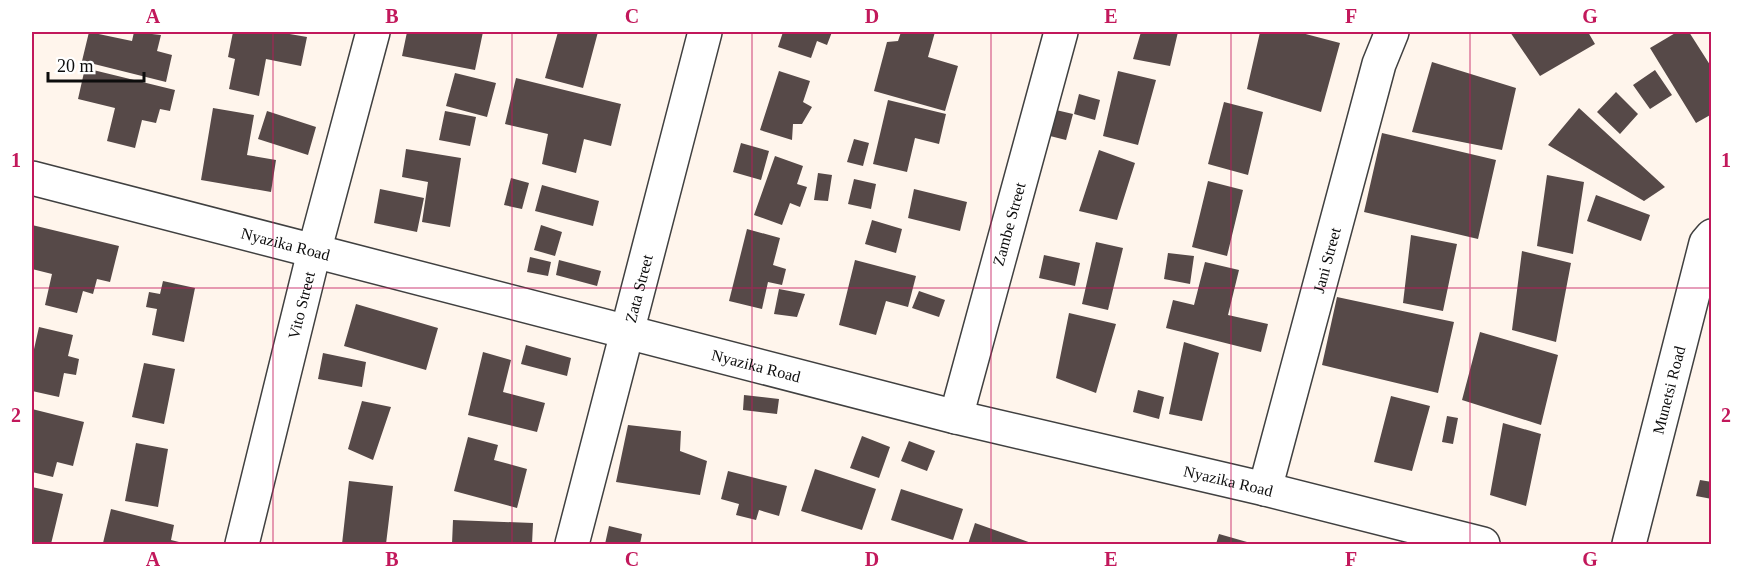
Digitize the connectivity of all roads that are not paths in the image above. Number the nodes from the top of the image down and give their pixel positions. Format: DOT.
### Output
graph roads {
  1 [pos="373,32"];
  2 [pos="705,32"];
  3 [pos="1061,32"];
  4 [pos="1392,32"];
  5 [pos="32,178"];
  6 [pos="1712,236"];
  7 [pos="314,252"];
  8 [pos="628,333"];
  9 [pos="956,417"];
  10 [pos="1265,489"];
  11 [pos="242,544"];
  12 [pos="572,544"];
  13 [pos="1483,544"];
  14 [pos="1629,544"];
  1 -- 7 [label="street, Vito Street"];
  2 -- 8 [label="street, Zata Street"];
  3 -- 9 [label="street, Zambe Street"];
  4 -- 10 [label="street, Jani Street"];
  5 -- 7 [label="street, Nyazika Road"];
  6 -- 14 [label="street, Munetsi Road"];
  7 -- 8 [label="street, Nyazika Road"];
  7 -- 11 [label="street, Vito Street"];
  8 -- 9 [label="street, Nyazika Road"];
  8 -- 12 [label="street, Zata Street"];
  9 -- 10 [label="street, Nyazika Road"];
  10 -- 13 [label="street, Nyazika Road"];
}
